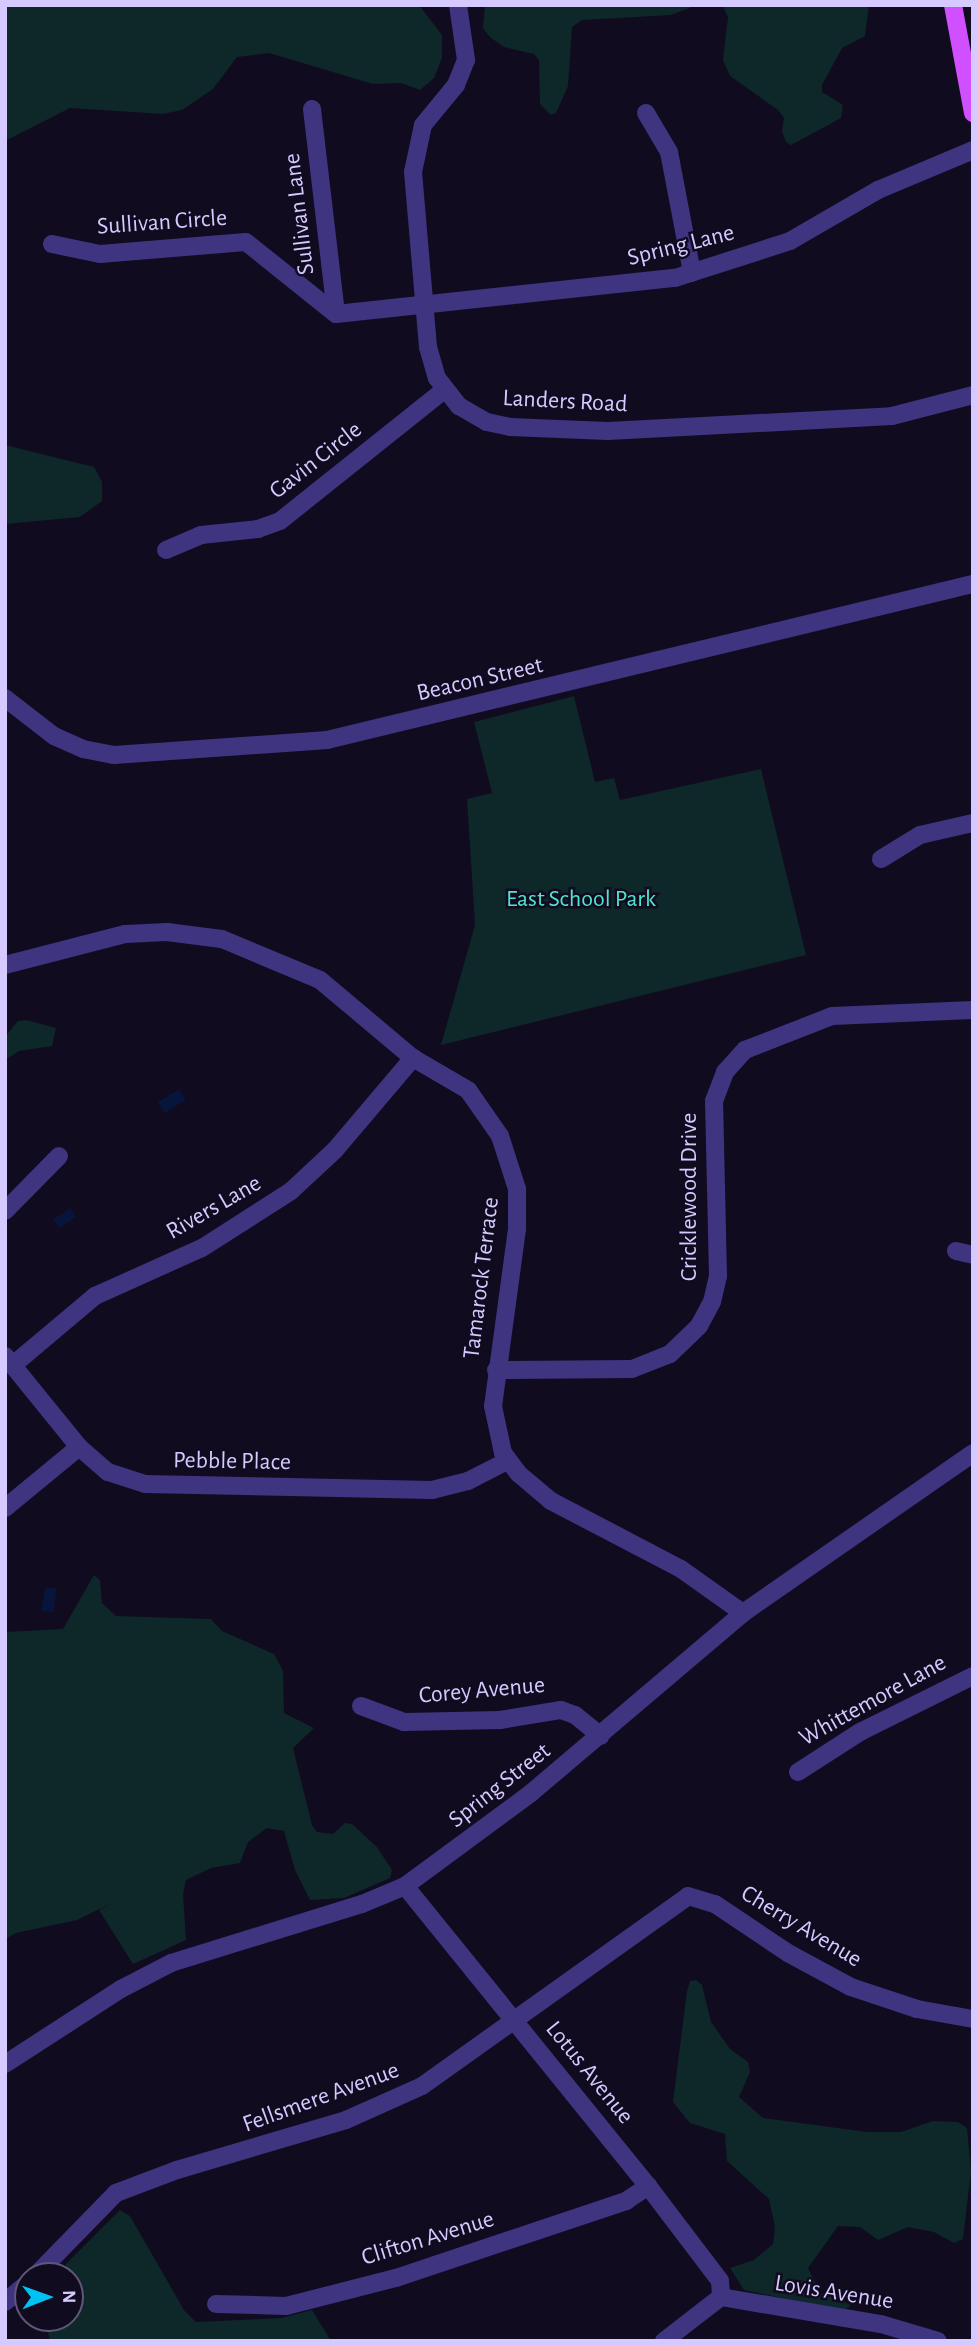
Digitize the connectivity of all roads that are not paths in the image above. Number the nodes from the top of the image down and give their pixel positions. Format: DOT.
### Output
graph roads {
  1 [pos="458,5"];
  2 [pos="953,5"];
  3 [pos="312,109"];
  4 [pos="646,113"];
  5 [pos="973,113"];
  6 [pos="973,150"];
  7 [pos="52,244"];
  8 [pos="692,273"];
  9 [pos="426,306"];
  10 [pos="336,314"];
  11 [pos="444,390"];
  12 [pos="973,396"];
  13 [pos="166,550"];
  14 [pos="973,584"];
  15 [pos="5,698"];
  16 [pos="973,824"];
  17 [pos="881,859"];
  18 [pos="5,965"];
  19 [pos="973,1010"];
  20 [pos="413,1058"];
  21 [pos="59,1156"];
  22 [pos="5,1211"];
  23 [pos="9,1361"];
  24 [pos="496,1370"];
  25 [pos="79,1447"];
  26 [pos="973,1453"];
  27 [pos="507,1461"];
  28 [pos="5,1508"];
  29 [pos="743,1613"];
  30 [pos="973,1676"];
  31 [pos="361,1706"];
  32 [pos="601,1736"];
  33 [pos="799,1772"];
  34 [pos="405,1886"];
  35 [pos="687,1896"];
  36 [pos="973,2019"];
  37 [pos="516,2022"];
  38 [pos="6,2059"];
  39 [pos="648,2186"];
  40 [pos="48,2262"];
  41 [pos="721,2297"];
  42 [pos="216,2304"];
  43 [pos="664,2341"];
  44 [pos="938,2341"];
  1 -- 9 [label="street, Landers Road"];
  2 -- 5 [label="main road"];
  3 -- 10 [label="street, Sullivan Lane"];
  4 -- 8 [label="street"];
  6 -- 8 [label="street, Spring Lane"];
  7 -- 10 [label="street, Sullivan Circle"];
  8 -- 9 [label="street, Spring Lane"];
  9 -- 10 [label="street, Spring Lane"];
  9 -- 11 [label="street, Landers Road"];
  11 -- 12 [label="street, Landers Road"];
  11 -- 13 [label="street, Gavin Circle"];
  14 -- 15 [label="street, Beacon Street"];
  16 -- 17 [label="street"];
  18 -- 20 [label="street, Tamarock Terrace"];
  19 -- 24 [label="street, Cricklewood Drive"];
  20 -- 23 [label="street, Rivers Lane"];
  20 -- 24 [label="street, Tamarock Terrace"];
  21 -- 22 [label="street"];
  23 -- 25 [label="street, Pebble Place"];
  24 -- 27 [label="street, Tamarock Terrace"];
  25 -- 27 [label="street, Pebble Place"];
  25 -- 28 [label="street"];
  26 -- 29 [label="street, Spring Street"];
  27 -- 29 [label="street, Tamarock Terrace"];
  29 -- 32 [label="street, Spring Street"];
  30 -- 33 [label="street, Whittemore Lane"];
  31 -- 32 [label="street, Corey Avenue"];
  32 -- 34 [label="street, Spring Street"];
  34 -- 37 [label="street, Lotus Avenue"];
  34 -- 38 [label="street, Spring Street"];
  35 -- 36 [label="street, Cherry Avenue"];
  35 -- 37 [label="street, Fellsmere Avenue"];
  37 -- 39 [label="street, Lotus Avenue"];
  37 -- 40 [label="street, Fellsmere Avenue"];
  39 -- 41 [label="street, Lotus Avenue"];
  39 -- 42 [label="street, Clifton Avenue"];
  41 -- 43 [label="street"];
  41 -- 44 [label="street, Lovis Avenue"];
}
